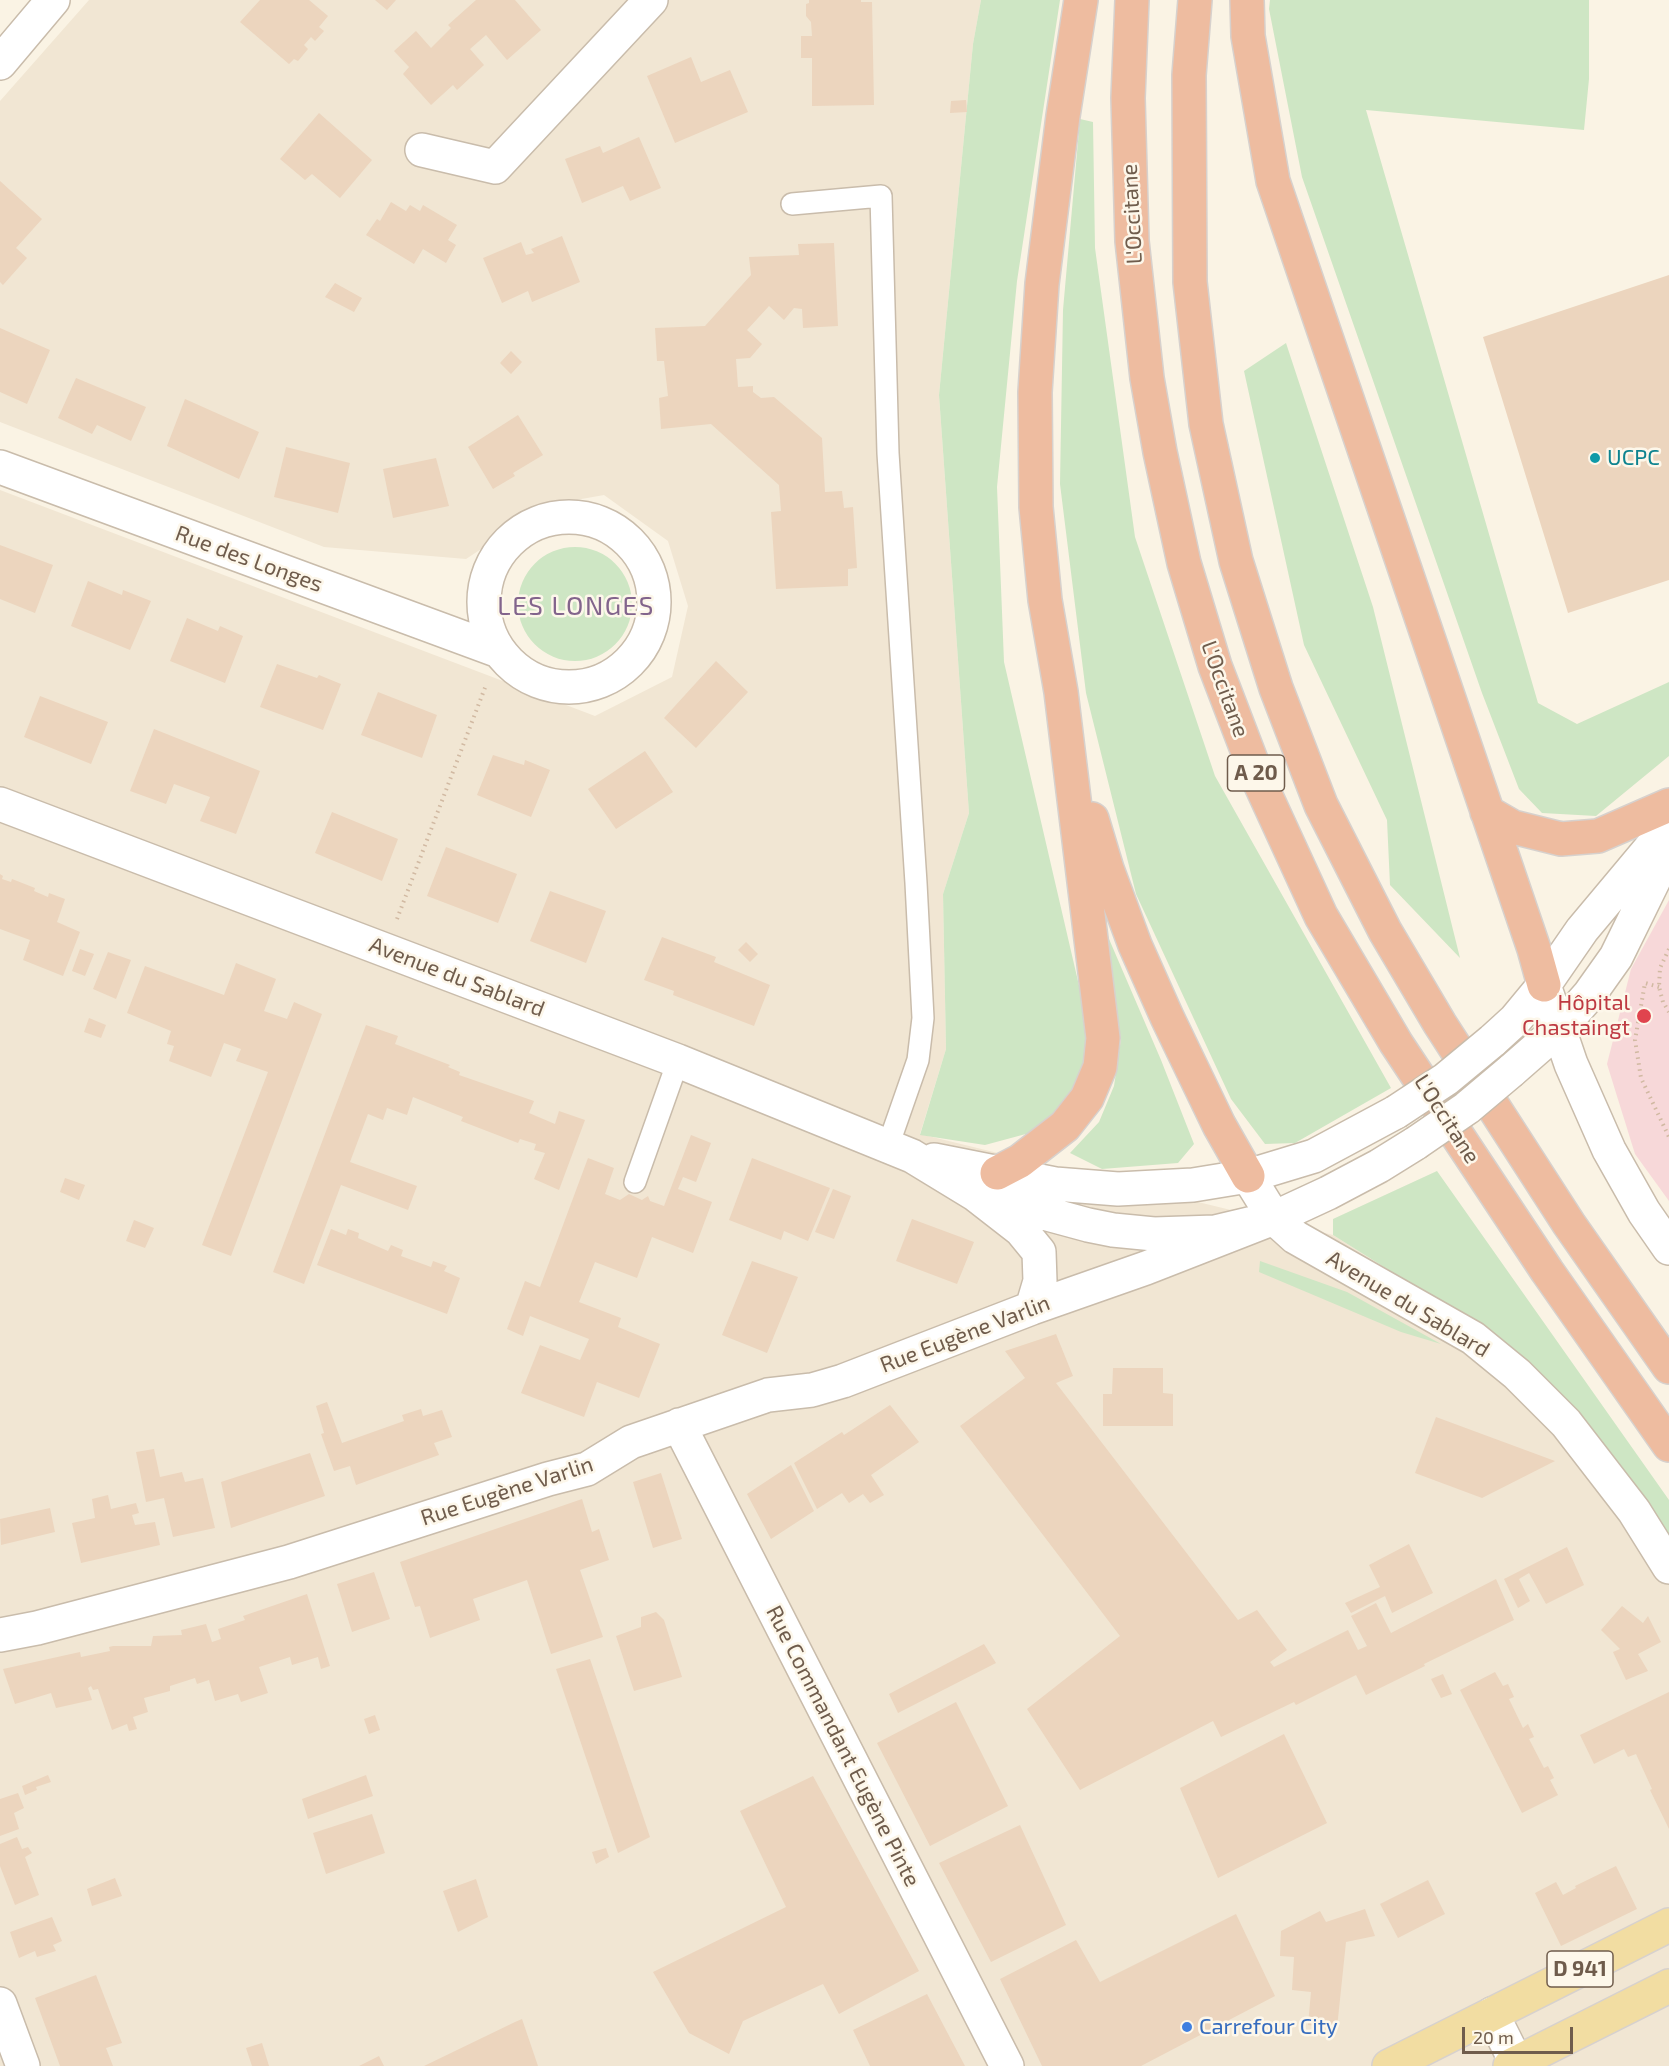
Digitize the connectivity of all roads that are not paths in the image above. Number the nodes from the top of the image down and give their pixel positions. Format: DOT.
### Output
graph roads {
  1 [pos="53,0"];
  2 [pos="651,0"];
  3 [pos="1081,0"];
  4 [pos="1132,0"];
  5 [pos="1195,0"];
  6 [pos="1248,0"];
  7 [pos="0,63"];
  8 [pos="422,150"];
  9 [pos="792,204"];
  10 [pos="0,467"];
  11 [pos="499,651"];
  12 [pos="1061,692"];
  13 [pos="0,804"];
  14 [pos="1669,805"];
  15 [pos="1486,812"];
  16 [pos="1669,826"];
  17 [pos="1669,849"];
  18 [pos="1544,985"];
  19 [pos="1559,1029"];
  20 [pos="678,1061"];
  21 [pos="900,1151"];
  22 [pos="1248,1176"];
  23 [pos="635,1182"];
  24 [pos="986,1184"];
  25 [pos="1274,1218"];
  26 [pos="1669,1248"];
  27 [pos="1032,1308"];
  28 [pos="1669,1367"];
  29 [pos="679,1425"];
  30 [pos="1669,1445"];
  31 [pos="1669,1567"];
  32 [pos="0,1635"];
  33 [pos="1669,1925"];
  34 [pos="1669,1986"];
  35 [pos="0,2004"];
  36 [pos="1491,2014"];
  37 [pos="1515,2065"];
  38 [pos="23,2066"];
  39 [pos="1007,2066"];
  40 [pos="1389,2066"];
  1 -- 7 [label="street"];
  2 -- 8 [label="street"];
  3 -- 12 [label="highway"];
  4 -- 30 [label="highway, L'Occitane / A 20"];
  5 -- 28 [label="highway, L'Occitane / A 20"];
  6 -- 15 [label="highway"];
  9 -- 21 [label="lane"];
  10 -- 11 [label="street, Rue des Longes"];
  11 -- 11 [label="street, Rue des Longes"];
  12 -- 22 [label="highway"];
  12 -- 24 [label="highway"];
  13 -- 20 [label="street, Avenue du Sablard"];
  14 -- 15 [label="highway"];
  15 -- 18 [label="highway"];
  16 -- 18 [label="street, Avenue du Sablard"];
  17 -- 19 [label="street, Avenue du Sablard"];
  18 -- 19 [label="street"];
  18 -- 22 [label="street, Avenue du Sablard, bridge"];
  19 -- 25 [label="street, Avenue du Sablard, bridge"];
  19 -- 26 [label="street"];
  20 -- 21 [label="street, Avenue du Sablard"];
  20 -- 23 [label="lane"];
  21 -- 24 [label="street, Avenue du Sablard"];
  22 -- 24 [label="street, Avenue du Sablard"];
  22 -- 25 [label="street, Avenue du Sablard"];
  24 -- 25 [label="street, Avenue du Sablard"];
  24 -- 27 [label="street, Avenue du Sablard"];
  25 -- 27 [label="street, Rue Eugène Varlin"];
  25 -- 31 [label="street, Avenue du Sablard"];
  27 -- 29 [label="street, Rue Eugène Varlin"];
  29 -- 32 [label="street, Rue Eugène Varlin"];
  29 -- 39 [label="street, Rue Commandant Eugène Pinte"];
  33 -- 36 [label="main road, D 941"];
  34 -- 37 [label="main road, D 941"];
  35 -- 38 [label="street"];
  36 -- 37 [label="street"];
  36 -- 40 [label="main road, D 941"];
}
